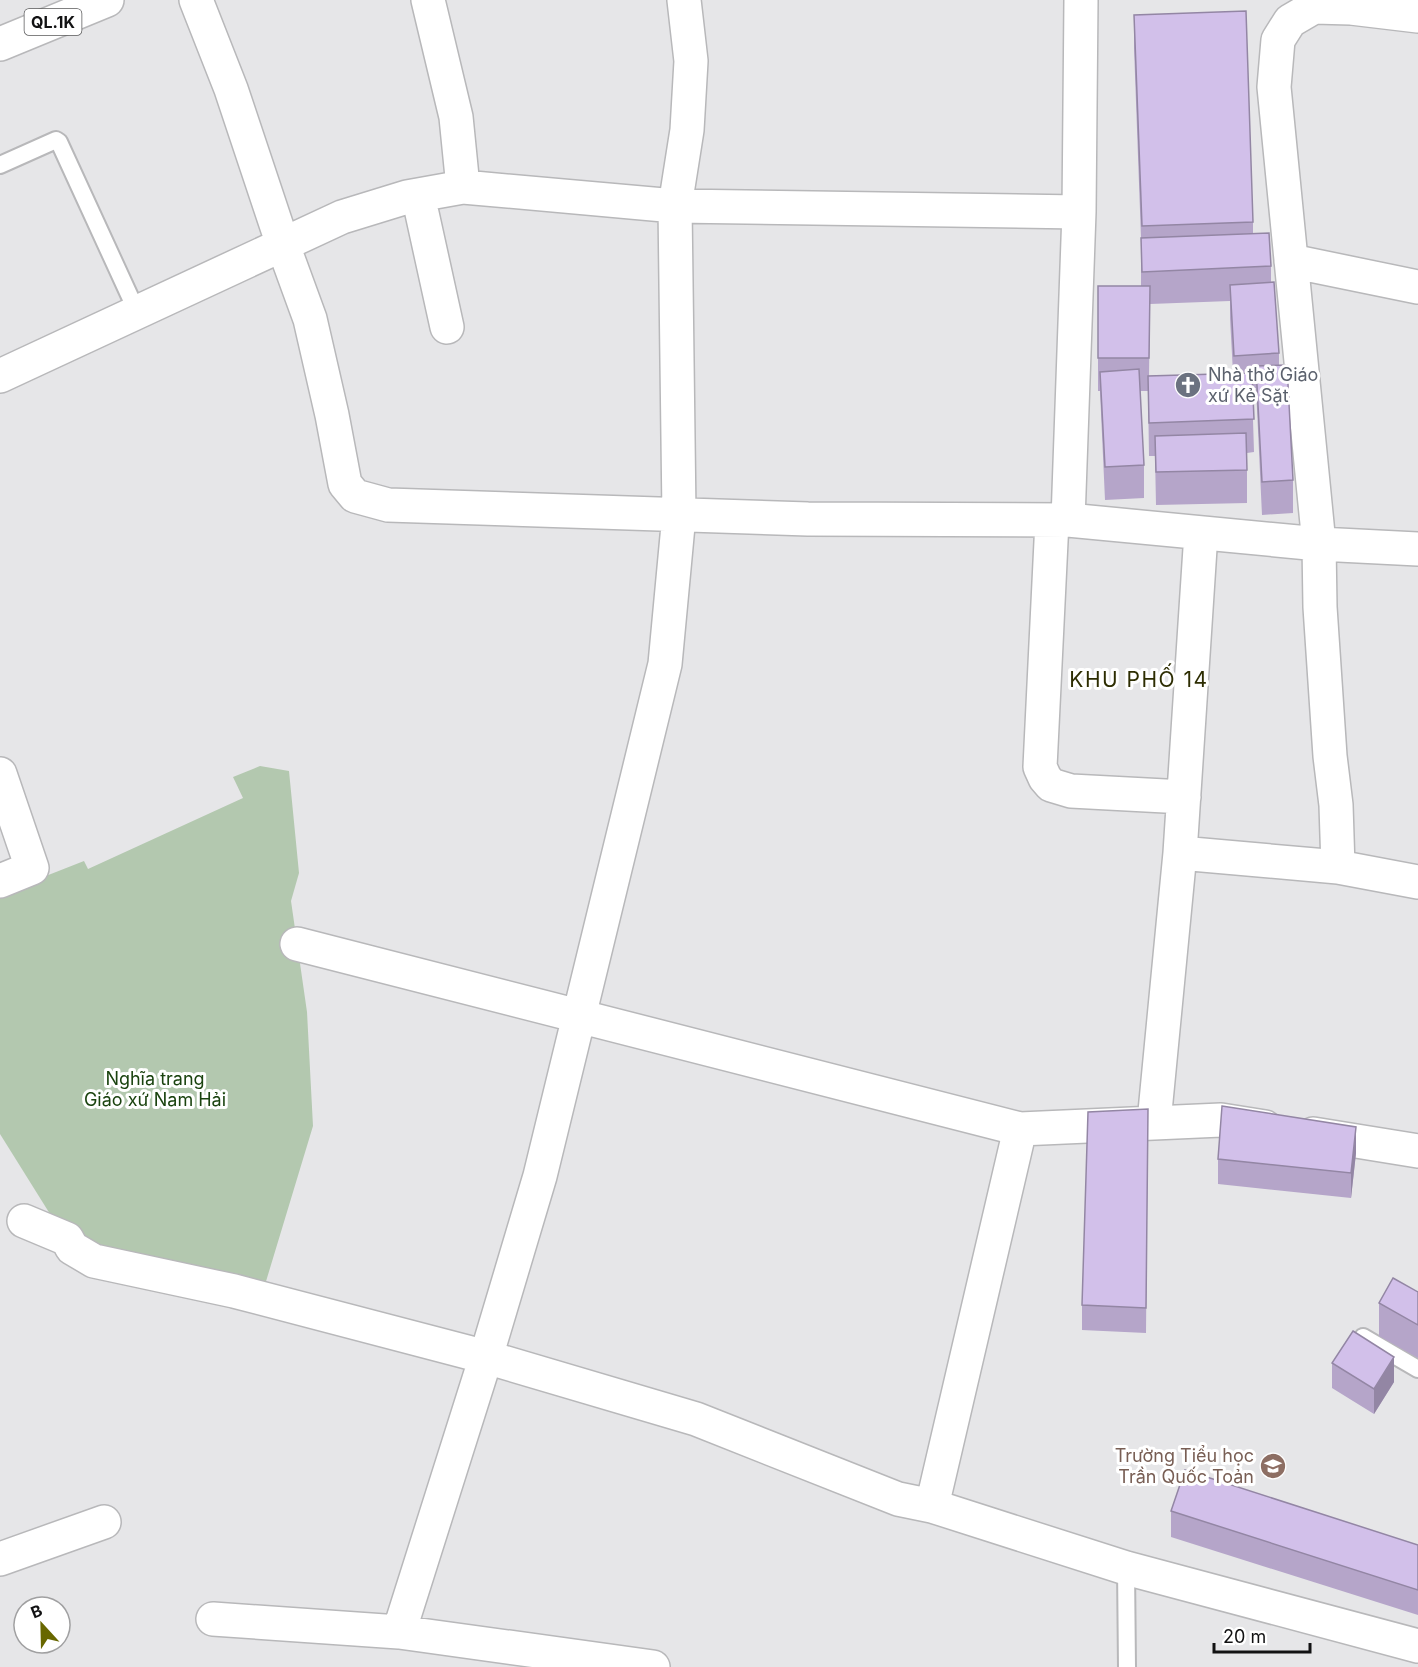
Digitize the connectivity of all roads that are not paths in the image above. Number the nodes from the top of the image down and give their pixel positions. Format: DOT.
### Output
graph roads {
  1 [pos="107,0"];
  2 [pos="196,0"];
  3 [pos="428,0"];
  4 [pos="684,0"];
  5 [pos="1081,0"];
  6 [pos="1385,6"];
  7 [pos="1418,16"];
  8 [pos="0,44"];
  9 [pos="0,165"];
  10 [pos="463,187"];
  11 [pos="418,195"];
  12 [pos="675,206"];
  13 [pos="1079,212"];
  14 [pos="283,244"];
  15 [pos="1291,261"];
  16 [pos="1418,286"];
  17 [pos="137,312"];
  18 [pos="447,327"];
  19 [pos="0,376"];
  20 [pos="679,515"];
  21 [pos="1060,520"];
  22 [pos="1201,533"];
  23 [pos="1319,544"];
  24 [pos="1418,549"];
  25 [pos="0,774"];
  26 [pos="1184,797"];
  27 [pos="1180,853"];
  28 [pos="1338,867"];
  29 [pos="0,881"];
  30 [pos="1418,882"];
  31 [pos="297,944"];
  32 [pos="579,1017"];
  33 [pos="1154,1122"];
  34 [pos="1020,1129"];
  35 [pos="1418,1151"];
  36 [pos="24,1221"];
  37 [pos="1362,1337"];
  38 [pos="486,1357"];
  39 [pos="1418,1369"];
  40 [pos="932,1506"];
  41 [pos="104,1522"];
  42 [pos="0,1559"];
  43 [pos="1126,1568"];
  44 [pos="213,1619"];
  45 [pos="399,1632"];
  46 [pos="1418,1646"];
  47 [pos="653,1667"];
  48 [pos="1127,1667"];
  1 -- 8 [label="street, QL.1K"];
  2 -- 14 [label="street"];
  3 -- 10 [label="street"];
  4 -- 12 [label="street"];
  5 -- 13 [label="street"];
  6 -- 7 [label="street"];
  6 -- 15 [label="street"];
  9 -- 17 [label="lane"];
  10 -- 11 [label="street"];
  10 -- 12 [label="street"];
  11 -- 14 [label="street"];
  11 -- 18 [label="street"];
  12 -- 13 [label="street"];
  12 -- 20 [label="street"];
  13 -- 21 [label="street"];
  14 -- 17 [label="street"];
  14 -- 20 [label="street"];
  15 -- 16 [label="street"];
  15 -- 23 [label="street"];
  17 -- 19 [label="street"];
  20 -- 21 [label="street"];
  20 -- 32 [label="street"];
  21 -- 22 [label="street"];
  21 -- 26 [label="street"];
  22 -- 23 [label="street"];
  22 -- 26 [label="street"];
  23 -- 24 [label="street"];
  23 -- 28 [label="street"];
  25 -- 29 [label="street"];
  26 -- 27 [label="street"];
  27 -- 28 [label="street"];
  27 -- 33 [label="street"];
  28 -- 30 [label="street"];
  31 -- 32 [label="street"];
  32 -- 34 [label="street"];
  32 -- 38 [label="street"];
  33 -- 34 [label="street"];
  33 -- 35 [label="street"];
  34 -- 40 [label="street"];
  36 -- 38 [label="street"];
  37 -- 39 [label="lane"];
  38 -- 40 [label="street"];
  38 -- 45 [label="street"];
  40 -- 43 [label="street"];
  41 -- 42 [label="street"];
  43 -- 46 [label="street"];
  43 -- 48 [label="lane"];
  44 -- 45 [label="street"];
  45 -- 47 [label="street"];
}
